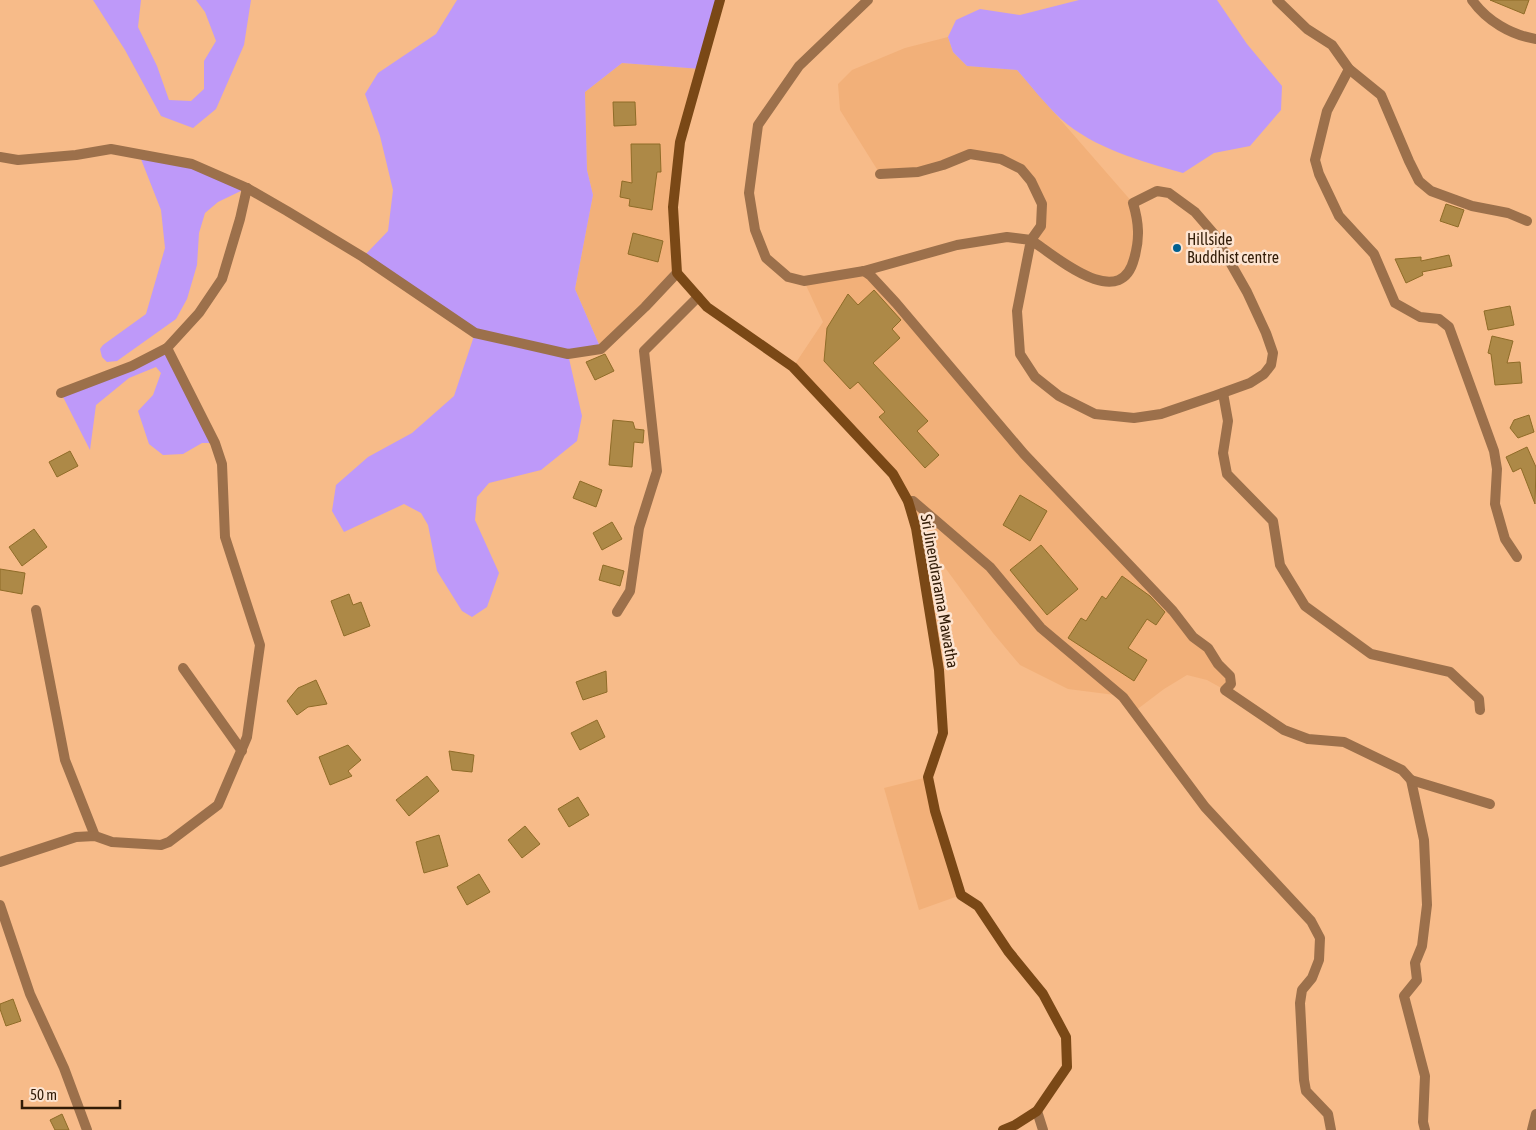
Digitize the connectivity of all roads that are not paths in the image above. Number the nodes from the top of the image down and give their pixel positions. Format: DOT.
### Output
graph roads {
  1 [pos="720,0"];
  2 [pos="868,0"];
  3 [pos="1277,0"];
  4 [pos="1472,0"];
  5 [pos="1536,39"];
  6 [pos="1349,69"];
  7 [pos="0,157"];
  8 [pos="880,174"];
  9 [pos="247,188"];
  10 [pos="1527,221"];
  11 [pos="1031,240"];
  12 [pos="864,271"];
  13 [pos="677,273"];
  14 [pos="698,297"];
  15 [pos="167,348"];
  16 [pos="61,393"];
  17 [pos="1223,393"];
  18 [pos="908,501"];
  19 [pos="1517,557"];
  20 [pos="36,610"];
  21 [pos="617,612"];
  22 [pos="183,668"];
  23 [pos="1480,710"];
  24 [pos="242,751"];
  25 [pos="1411,780"];
  26 [pos="1490,804"];
  27 [pos="95,836"];
  28 [pos="0,862"];
  29 [pos="0,905"];
  30 [pos="1037,1111"];
  31 [pos="1536,1114"];
  32 [pos="87,1130"];
  33 [pos="1003,1130"];
  34 [pos="1043,1130"];
  35 [pos="1331,1130"];
  36 [pos="1424,1130"];
  37 [pos="1532,1130"];
  1 -- 13 [label="main road"];
  2 -- 12 [label="street"];
  3 -- 6 [label="street"];
  4 -- 5 [label="street"];
  6 -- 10 [label="street"];
  6 -- 19 [label="street"];
  7 -- 9 [label="street"];
  8 -- 11 [label="street"];
  9 -- 13 [label="street"];
  9 -- 15 [label="street"];
  11 -- 12 [label="street"];
  11 -- 17 [label="street"];
  11 -- 17 [label="street"];
  12 -- 25 [label="street"];
  13 -- 14 [label="main road, Sri Jinendrarama Mawatha"];
  14 -- 18 [label="main road, Sri Jinendrarama Mawatha"];
  14 -- 21 [label="street"];
  15 -- 16 [label="street"];
  15 -- 24 [label="street"];
  17 -- 23 [label="street"];
  18 -- 30 [label="main road, Sri Jinendrarama Mawatha"];
  18 -- 35 [label="street"];
  20 -- 27 [label="street"];
  22 -- 24 [label="street"];
  24 -- 27 [label="street"];
  25 -- 26 [label="street"];
  25 -- 36 [label="street"];
  27 -- 28 [label="street"];
  29 -- 32 [label="street"];
  30 -- 33 [label="main road"];
  30 -- 34 [label="street"];
  31 -- 37 [label="street"];
}
